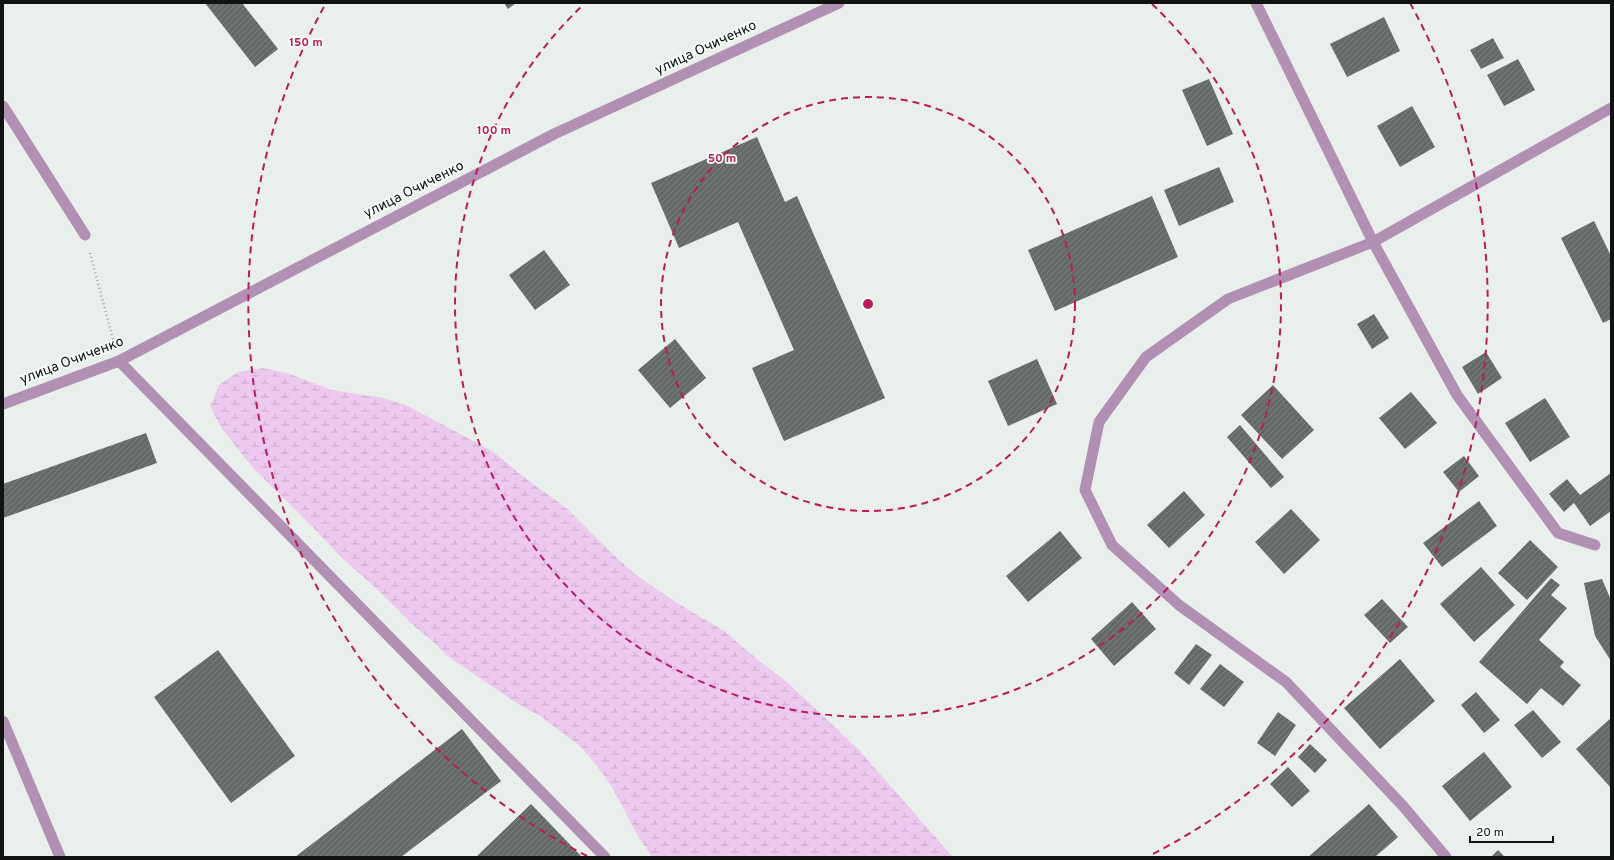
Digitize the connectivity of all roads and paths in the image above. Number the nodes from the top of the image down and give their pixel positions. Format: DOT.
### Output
graph roads {
  1 [pos="839,3"];
  2 [pos="1256,3"];
  3 [pos="3,106"];
  4 [pos="1611,108"];
  5 [pos="85,235"];
  6 [pos="1372,242"];
  7 [pos="118,361"];
  8 [pos="3,404"];
  9 [pos="1595,545"];
  10 [pos="3,721"];
  11 [pos="60,857"];
  12 [pos="604,857"];
  13 [pos="1446,857"];
  1 -- 7 [label="street, улица Очиченко"];
  2 -- 6 [label="street"];
  3 -- 5 [label="street"];
  4 -- 6 [label="street"];
  5 -- 7 [label="path"];
  6 -- 9 [label="street"];
  6 -- 13 [label="street"];
  7 -- 8 [label="street, улица Очиченко"];
  7 -- 12 [label="street"];
  10 -- 11 [label="street"];
}
